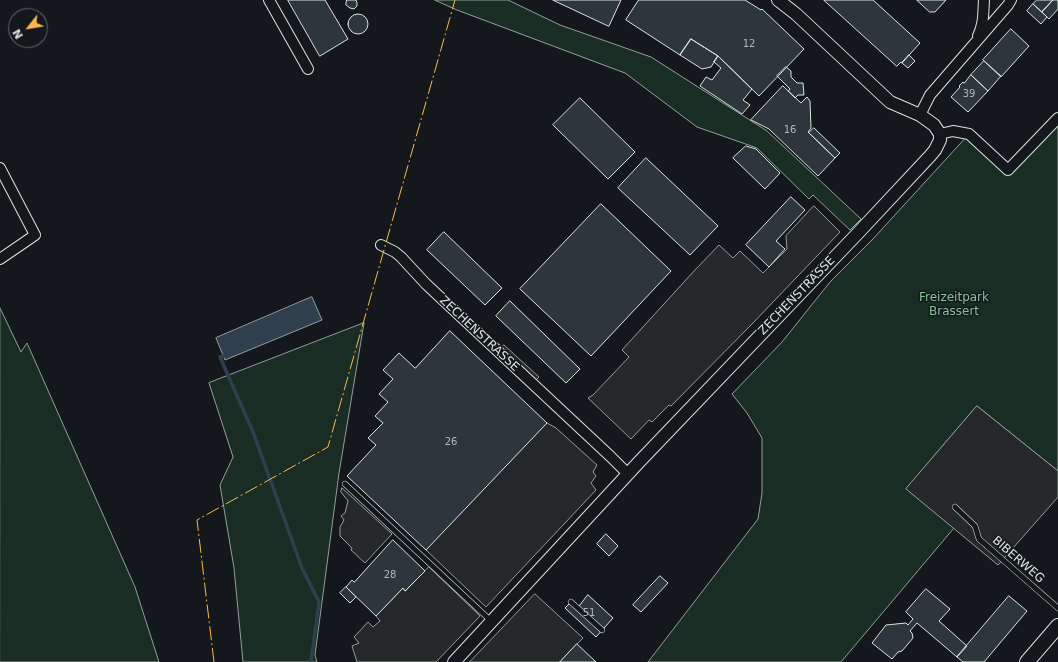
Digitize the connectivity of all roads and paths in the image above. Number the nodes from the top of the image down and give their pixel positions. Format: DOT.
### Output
graph roads {
  1 [pos="269,0"];
  2 [pos="778,0"];
  3 [pos="984,0"];
  4 [pos="1011,0"];
  5 [pos="974,44"];
  6 [pos="308,69"];
  7 [pos="920,115"];
  8 [pos="1058,118"];
  9 [pos="940,134"];
  10 [pos="0,168"];
  11 [pos="381,245"];
  12 [pos="0,259"];
  13 [pos="628,474"];
  14 [pos="345,484"];
  15 [pos="955,506"];
  16 [pos="571,602"];
  17 [pos="1058,608"];
  18 [pos="492,621"];
  19 [pos="1058,626"];
  20 [pos="602,630"];
  21 [pos="454,662"];
  22 [pos="1027,662"];
  1 -- 6 [label="street"];
  2 -- 7 [label="street"];
  3 -- 5 [label="street"];
  4 -- 5 [label="street"];
  5 -- 7 [label="street"];
  7 -- 9 [label="street"];
  8 -- 9 [label="street"];
  9 -- 13 [label="street, ZECHENSTRASSE"];
  10 -- 12 [label="street"];
  11 -- 13 [label="street, ZECHENSTRASSE"];
  13 -- 18 [label="street, ZECHENSTRASSE"];
  14 -- 18 [label="lane"];
  15 -- 17 [label="lane, BIBERWEG"];
  16 -- 20 [label="lane"];
  18 -- 21 [label="street, ZECHENSTRASSE"];
  19 -- 22 [label="main road"];
}
